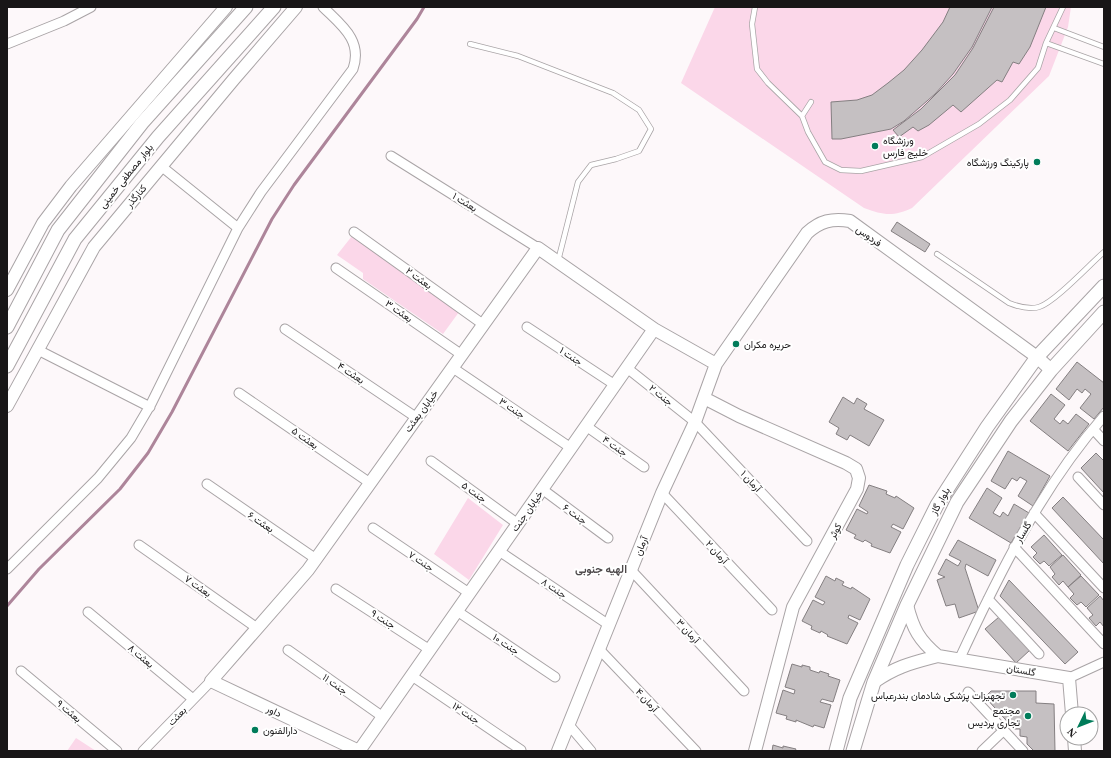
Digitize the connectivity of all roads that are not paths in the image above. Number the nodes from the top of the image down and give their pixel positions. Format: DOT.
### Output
graph roads {
  1 [pos="91,7"];
  2 [pos="226,7"];
  3 [pos="246,7"];
  4 [pos="274,7"];
  5 [pos="296,7"];
  6 [pos="322,7"];
  7 [pos="755,7"];
  8 [pos="1063,7"];
  9 [pos="1054,28"];
  10 [pos="1046,43"];
  11 [pos="7,44"];
  12 [pos="470,44"];
  13 [pos="1104,47"];
  14 [pos="1104,64"];
  15 [pos="811,102"];
  16 [pos="802,116"];
  17 [pos="391,156"];
  18 [pos="161,166"];
  19 [pos="238,228"];
  20 [pos="354,232"];
  21 [pos="538,248"];
  22 [pos="1104,252"];
  23 [pos="937,254"];
  24 [pos="558,262"];
  25 [pos="336,268"];
  26 [pos="1104,286"];
  27 [pos="7,290"];
  28 [pos="1104,312"];
  29 [pos="484,324"];
  30 [pos="7,327"];
  31 [pos="527,327"];
  32 [pos="285,329"];
  33 [pos="654,330"];
  34 [pos="38,350"];
  35 [pos="462,355"];
  36 [pos="1037,357"];
  37 [pos="716,364"];
  38 [pos="7,366"];
  39 [pos="452,368"];
  40 [pos="627,368"];
  41 [pos="1051,370"];
  42 [pos="615,385"];
  43 [pos="239,393"];
  44 [pos="704,398"];
  45 [pos="7,406"];
  46 [pos="150,407"];
  47 [pos="1104,416"];
  48 [pos="416,418"];
  49 [pos="695,422"];
  50 [pos="586,426"];
  51 [pos="1093,429"];
  52 [pos="1104,441"];
  53 [pos="571,448"];
  54 [pos="431,461"];
  55 [pos="644,467"];
  56 [pos="1078,477"];
  57 [pos="370,483"];
  58 [pos="207,484"];
  59 [pos="542,489"];
  60 [pos="662,493"];
  61 [pos="1104,505"];
  62 [pos="1034,513"];
  63 [pos="518,524"];
  64 [pos="373,528"];
  65 [pos="608,538"];
  66 [pos="807,541"];
  67 [pos="139,545"];
  68 [pos="1014,546"];
  69 [pos="498,551"];
  70 [pos="316,559"];
  71 [pos="7,569"];
  72 [pos="631,570"];
  73 [pos="1104,588"];
  74 [pos="336,589"];
  75 [pos="469,593"];
  76 [pos="988,599"];
  77 [pos="907,605"];
  78 [pos="772,610"];
  79 [pos="457,611"];
  80 [pos="88,612"];
  81 [pos="609,625"];
  82 [pos="257,628"];
  83 [pos="1104,644"];
  84 [pos="599,649"];
  85 [pos="288,650"];
  86 [pos="430,650"];
  87 [pos="1039,654"];
  88 [pos="938,656"];
  89 [pos="960,660"];
  90 [pos="1104,662"];
  91 [pos="21,671"];
  92 [pos="412,676"];
  93 [pos="555,677"];
  94 [pos="1069,678"];
  95 [pos="211,681"];
  96 [pos="874,682"];
  97 [pos="744,691"];
  98 [pos="968,692"];
  99 [pos="193,699"];
  100 [pos="1071,706"];
  101 [pos="383,717"];
  102 [pos="569,725"];
  103 [pos="1004,730"];
  104 [pos="521,750"];
  105 [pos="117,751"];
  106 [pos="143,751"];
  107 [pos="359,751"];
  108 [pos="558,751"];
  109 [pos="591,751"];
  110 [pos="696,751"];
  111 [pos="755,751"];
  112 [pos="836,751"];
  113 [pos="853,751"];
  114 [pos="982,751"];
  115 [pos="1024,751"];
  1 -- 11 [label="street"];
  2 -- 27 [label="street"];
  3 -- 30 [label="main road, بلوار مصطفی خمینی"];
  4 -- 38 [label="main road, بلوار مصطفی خمینی"];
  5 -- 18 [label="street, کنارگذر"];
  6 -- 19 [label="street"];
  7 -- 16 [label="lane"];
  8 -- 9 [label="lane"];
  9 -- 10 [label="lane"];
  9 -- 13 [label="lane"];
  10 -- 14 [label="lane"];
  10 -- 16 [label="lane"];
  12 -- 24 [label="lane"];
  15 -- 16 [label="lane"];
  17 -- 21 [label="street, بعثت ۱"];
  18 -- 19 [label="street"];
  18 -- 34 [label="street, کنارگذر"];
  19 -- 46 [label="street"];
  20 -- 29 [label="street, بعثت ۲"];
  21 -- 24 [label="street"];
  21 -- 29 [label="street, خیابان بعثت"];
  22 -- 23 [label="lane"];
  24 -- 33 [label="street"];
  25 -- 35 [label="street, بعثت ۳"];
  26 -- 36 [label="main road, بلوار گاز"];
  28 -- 41 [label="main road, بلوار گاز"];
  29 -- 35 [label="street, خیابان بعثت"];
  31 -- 42 [label="street, جنت ۱"];
  32 -- 48 [label="street, بعثت ۴"];
  33 -- 37 [label="street"];
  33 -- 40 [label="street, خیابان جنت"];
  34 -- 45 [label="street, کنارگذر"];
  34 -- 46 [label="street"];
  35 -- 39 [label="street, خیابان بعثت"];
  36 -- 37 [label="street, فردوس"];
  36 -- 41 [label="street, فردوس"];
  36 -- 112 [label="main road, بلوار گاز"];
  37 -- 44 [label="street, آرمان"];
  39 -- 48 [label="street, خیابان بعثت"];
  39 -- 53 [label="street, جنت ۳"];
  40 -- 42 [label="street, خیابان جنت"];
  40 -- 49 [label="street, جنت ۲"];
  41 -- 77 [label="main road, بلوار گاز"];
  42 -- 50 [label="street, خیابان جنت"];
  43 -- 57 [label="street, بعثت ۵"];
  44 -- 49 [label="street, آرمان"];
  44 -- 111 [label="street, کوثر"];
  46 -- 71 [label="street"];
  47 -- 51 [label="street, گلسار"];
  48 -- 57 [label="street, خیابان بعثت"];
  49 -- 60 [label="street, آرمان"];
  49 -- 66 [label="street, آرمان ۱"];
  50 -- 53 [label="street, خیابان جنت"];
  50 -- 55 [label="street, جنت ۴"];
  51 -- 52 [label="street"];
  51 -- 62 [label="street, گلسار"];
  53 -- 59 [label="street, خیابان جنت"];
  54 -- 63 [label="street, جنت ۵"];
  56 -- 61 [label="street"];
  57 -- 70 [label="street, خیابان بعثت"];
  58 -- 70 [label="street, بعثت ۶"];
  59 -- 63 [label="street, خیابان جنت"];
  59 -- 65 [label="street, جنت ۶"];
  60 -- 72 [label="street, آرمان"];
  60 -- 78 [label="street, آرمان ۲"];
  62 -- 68 [label="street, گلسار"];
  62 -- 73 [label="street"];
  63 -- 69 [label="street, خیابان جنت"];
  64 -- 75 [label="street, جنت ۷"];
  67 -- 82 [label="street, بعثت ۷"];
  68 -- 76 [label="street, گلسار"];
  68 -- 83 [label="street"];
  69 -- 75 [label="street, خیابان جنت"];
  69 -- 81 [label="street, جنت ۸"];
  70 -- 82 [label="street, خیابان بعثت"];
  72 -- 81 [label="street, آرمان"];
  72 -- 97 [label="street, آرمان ۳"];
  74 -- 86 [label="street, جنت ۹"];
  75 -- 79 [label="street, خیابان جنت"];
  76 -- 87 [label="street"];
  76 -- 89 [label="street, گلسار"];
  77 -- 88 [label="street"];
  77 -- 96 [label="main road, بلوار گاز"];
  79 -- 86 [label="street, خیابان جنت"];
  79 -- 93 [label="street, جنت ۱۰"];
  80 -- 99 [label="street, بعثت ۸"];
  81 -- 84 [label="street, آرمان"];
  82 -- 95 [label="street, خیابان بعثت"];
  84 -- 102 [label="street, آرمان"];
  84 -- 110 [label="street, آرمان ۴"];
  85 -- 101 [label="street, جنت ۱۱"];
  86 -- 92 [label="street, خیابان جنت"];
  88 -- 89 [label="street, گلستان"];
  88 -- 96 [label="street, گلستان"];
  89 -- 94 [label="street, گلستان"];
  90 -- 94 [label="street"];
  91 -- 105 [label="street, بعثت ۹"];
  92 -- 101 [label="street, خیابان جنت"];
  92 -- 104 [label="street, جنت ۱۲"];
  94 -- 100 [label="street"];
  95 -- 99 [label="street, بعثت"];
  95 -- 107 [label="street, داور"];
  96 -- 113 [label="main road, بلوار گاز"];
  98 -- 103 [label="street"];
  99 -- 106 [label="street, بعثت"];
  101 -- 107 [label="street, خیابان جنت"];
  102 -- 108 [label="street, آرمان"];
  102 -- 109 [label="street"];
  103 -- 114 [label="street"];
  103 -- 115 [label="street"];
}
